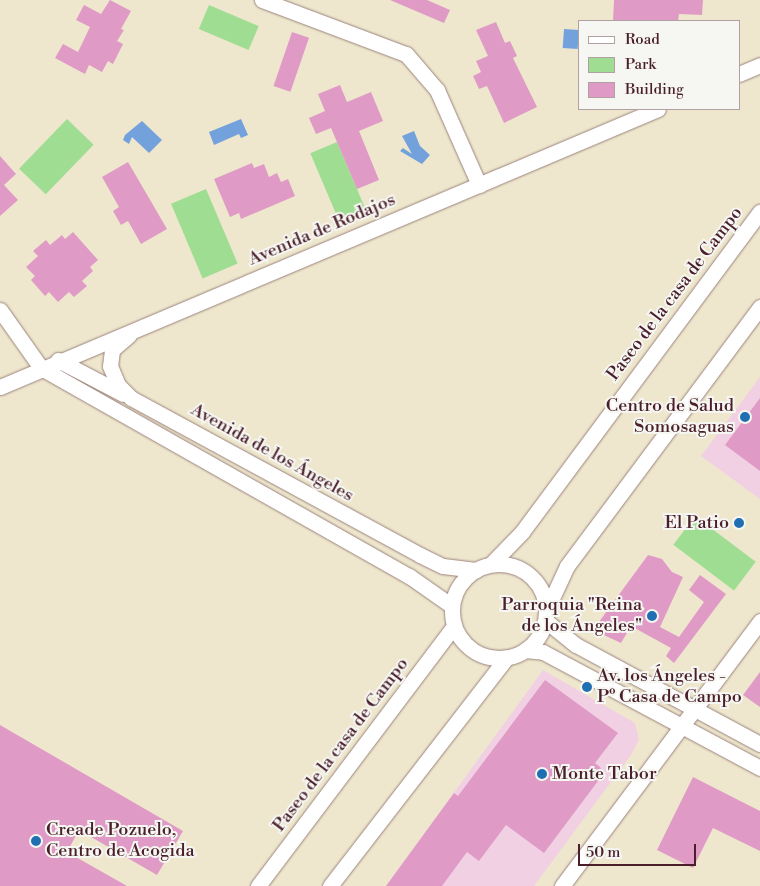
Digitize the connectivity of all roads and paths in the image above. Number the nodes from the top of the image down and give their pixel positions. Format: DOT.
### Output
graph roads {
  1 [pos="262,0"];
  2 [pos="760,65"];
  3 [pos="740,74"];
  4 [pos="656,110"];
  5 [pos="479,184"];
  6 [pos="760,212"];
  7 [pos="0,310"];
  8 [pos="758,314"];
  9 [pos="136,328"];
  10 [pos="58,360"];
  11 [pos="41,368"];
  12 [pos="0,387"];
  13 [pos="131,398"];
  14 [pos="491,564"];
  15 [pos="476,570"];
  16 [pos="452,606"];
  17 [pos="546,615"];
  18 [pos="760,621"];
  19 [pos="454,626"];
  20 [pos="525,650"];
  21 [pos="506,658"];
  22 [pos="694,710"];
  23 [pos="681,726"];
  24 [pos="760,744"];
  25 [pos="760,768"];
  26 [pos="258,886"];
  27 [pos="330,886"];
  28 [pos="562,886"];
  1 -- 5 [label="street"];
  2 -- 3 [label="street"];
  4 -- 5 [label="street, Avenida de Rodajos"];
  5 -- 9 [label="street, Avenida de Rodajos"];
  6 -- 14 [label="street, Paseo de la casa de Campo"];
  7 -- 11 [label="street"];
  8 -- 17 [label="street"];
  9 -- 10 [label="street, Avenida de Rodajos"];
  9 -- 13 [label="street, Avenida de los Ángeles"];
  10 -- 11 [label="street, Avenida de Rodajos"];
  10 -- 13 [label="street"];
  11 -- 12 [label="street, Avenida de Rodajos"];
  11 -- 16 [label="street"];
  13 -- 15 [label="street, Avenida de los Ángeles"];
  14 -- 15 [label="street"];
  14 -- 17 [label="street"];
  15 -- 16 [label="street"];
  16 -- 19 [label="street"];
  17 -- 20 [label="street"];
  17 -- 22 [label="street"];
  18 -- 22 [label="street"];
  19 -- 21 [label="street"];
  19 -- 26 [label="street, Paseo de la casa de Campo"];
  20 -- 21 [label="street"];
  20 -- 23 [label="street"];
  21 -- 27 [label="street"];
  22 -- 23 [label="street"];
  22 -- 24 [label="street"];
  23 -- 25 [label="street"];
  23 -- 28 [label="street"];
}
